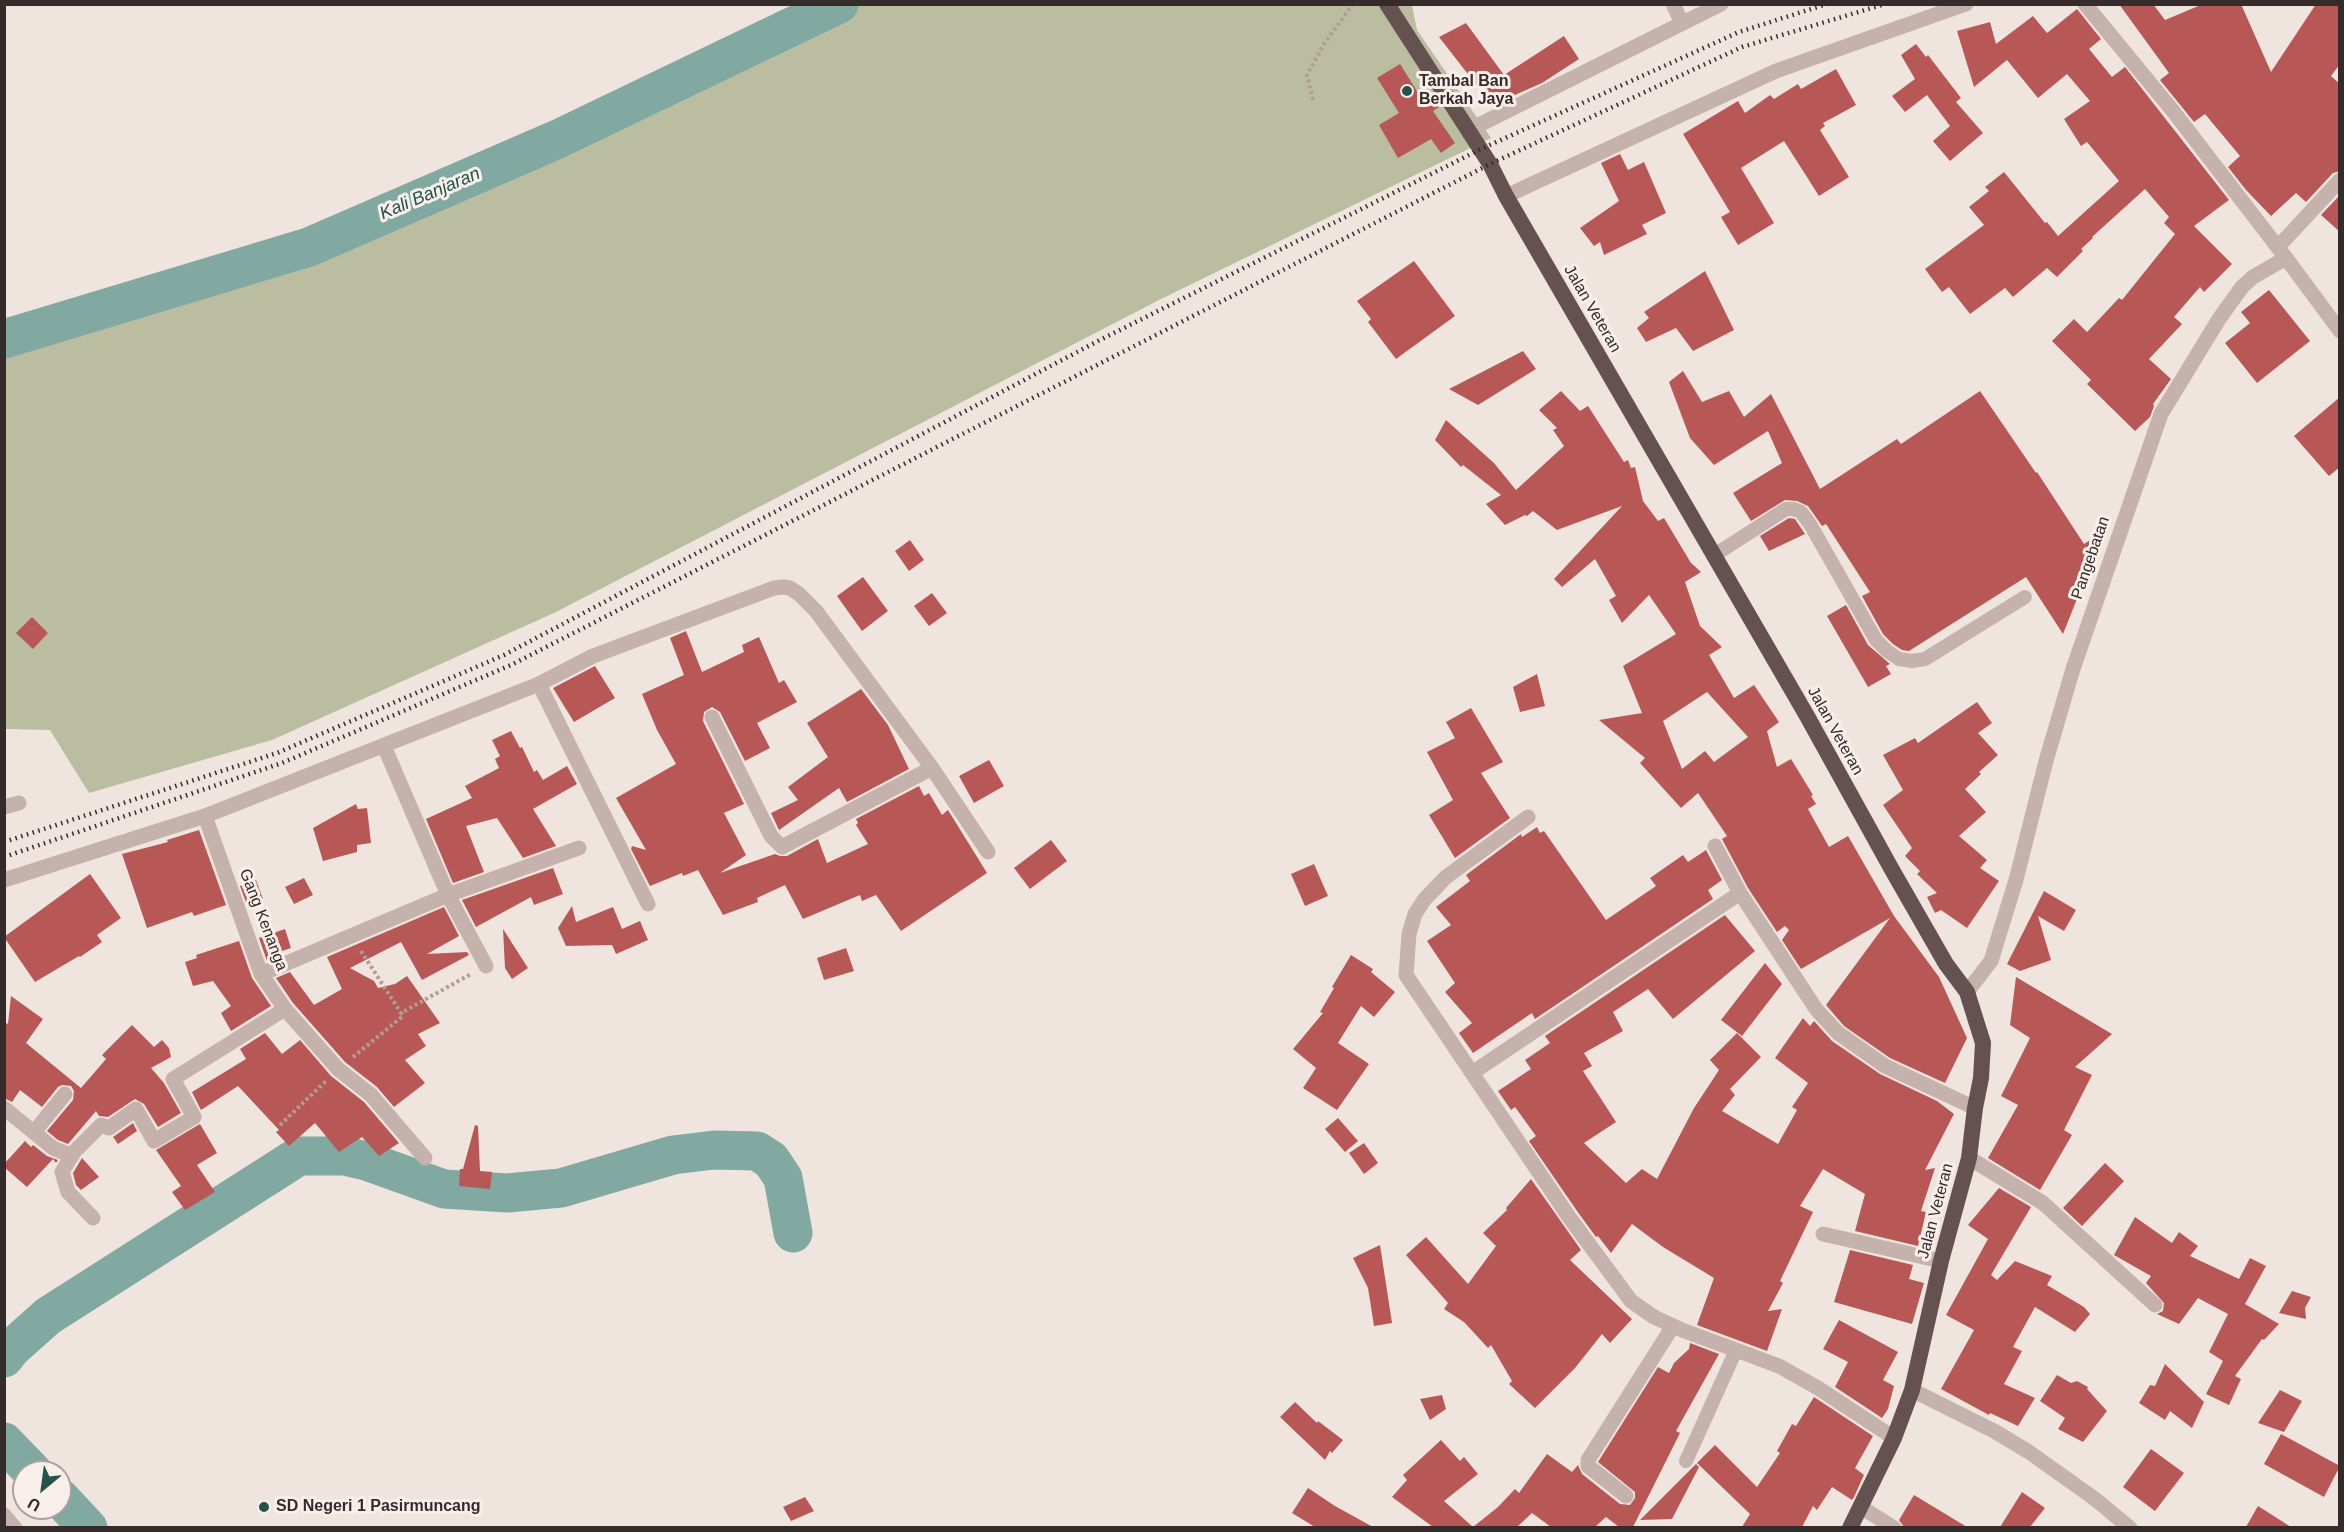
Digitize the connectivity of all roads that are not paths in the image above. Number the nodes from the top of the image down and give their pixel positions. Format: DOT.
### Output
graph roads {
  1 [pos="1387,4"];
  2 [pos="1672,4"];
  3 [pos="1721,4"];
  4 [pos="1966,4"];
  5 [pos="2085,4"];
  6 [pos="1682,23"];
  7 [pos="1469,130"];
  8 [pos="2340,180"];
  9 [pos="1506,196"];
  10 [pos="2282,253"];
  11 [pos="2340,331"];
  12 [pos="1713,556"];
  13 [pos="2025,597"];
  14 [pos="538,684"];
  15 [pos="712,717"];
  16 [pos="384,746"];
  17 [pos="932,768"];
  18 [pos="205,816"];
  19 [pos="1528,817"];
  20 [pos="1715,846"];
  21 [pos="579,848"];
  22 [pos="988,852"];
  23 [pos="4,880"];
  24 [pos="1740,893"];
  25 [pos="448,895"];
  26 [pos="648,904"];
  27 [pos="486,966"];
  28 [pos="261,974"];
  29 [pos="1967,992"];
  30 [pos="285,1009"];
  31 [pos="1472,1073"];
  32 [pos="65,1094"];
  33 [pos="4,1108"];
  34 [pos="1975,1108"];
  35 [pos="34,1132"];
  36 [pos="72,1156"];
  37 [pos="425,1158"];
  38 [pos="1970,1158"];
  39 [pos="93,1218"];
  40 [pos="1822,1234"];
  41 [pos="1941,1261"];
  42 [pos="2155,1305"];
  43 [pos="1673,1326"];
  44 [pos="1736,1350"];
  45 [pos="1912,1390"];
  46 [pos="1894,1438"];
  47 [pos="1686,1461"];
  48 [pos="1626,1496"];
  49 [pos="1861,1507"];
  50 [pos="4,1515"];
  51 [pos="15,1527"];
  52 [pos="1850,1527"];
  53 [pos="1894,1527"];
  54 [pos="2130,1527"];
  1 -- 7 [label="highway, Jalan Veteran"];
  2 -- 6 [label="street"];
  3 -- 6 [label="street"];
  4 -- 9 [label="street"];
  5 -- 10 [label="street"];
  6 -- 7 [label="street"];
  7 -- 9 [label="highway, Jalan Veteran"];
  8 -- 10 [label="street, Pangebatan"];
  9 -- 12 [label="highway, Jalan Veteran"];
  10 -- 11 [label="street"];
  10 -- 29 [label="street, Pangebatan"];
  12 -- 13 [label="lane"];
  12 -- 29 [label="highway, Jalan Veteran"];
  14 -- 16 [label="street"];
  14 -- 17 [label="street"];
  14 -- 26 [label="street"];
  15 -- 17 [label="street"];
  16 -- 18 [label="street"];
  16 -- 25 [label="street"];
  17 -- 22 [label="street"];
  18 -- 23 [label="street"];
  18 -- 28 [label="street, Gang Kenanga"];
  19 -- 31 [label="street"];
  20 -- 24 [label="street"];
  21 -- 25 [label="street"];
  24 -- 31 [label="street"];
  24 -- 34 [label="street"];
  25 -- 27 [label="street"];
  25 -- 28 [label="street"];
  28 -- 30 [label="street, Gang Kenanga"];
  29 -- 34 [label="highway, Jalan Veteran"];
  30 -- 36 [label="street"];
  30 -- 37 [label="street, Gang Kenanga"];
  31 -- 43 [label="street"];
  32 -- 35 [label="street"];
  33 -- 35 [label="street"];
  34 -- 38 [label="highway, Jalan Veteran"];
  35 -- 36 [label="street"];
  36 -- 39 [label="street"];
  38 -- 41 [label="highway, Jalan Veteran"];
  38 -- 42 [label="street"];
  40 -- 41 [label="street"];
  41 -- 45 [label="highway, Jalan Veteran"];
  43 -- 44 [label="street"];
  43 -- 48 [label="street"];
  44 -- 46 [label="street"];
  44 -- 47 [label="lane"];
  45 -- 46 [label="highway, Jalan Veteran"];
  45 -- 54 [label="street"];
  46 -- 49 [label="highway, Jalan Veteran"];
  49 -- 52 [label="highway, Jalan Veteran"];
  49 -- 53 [label="street"];
  50 -- 51 [label="street"];
}
